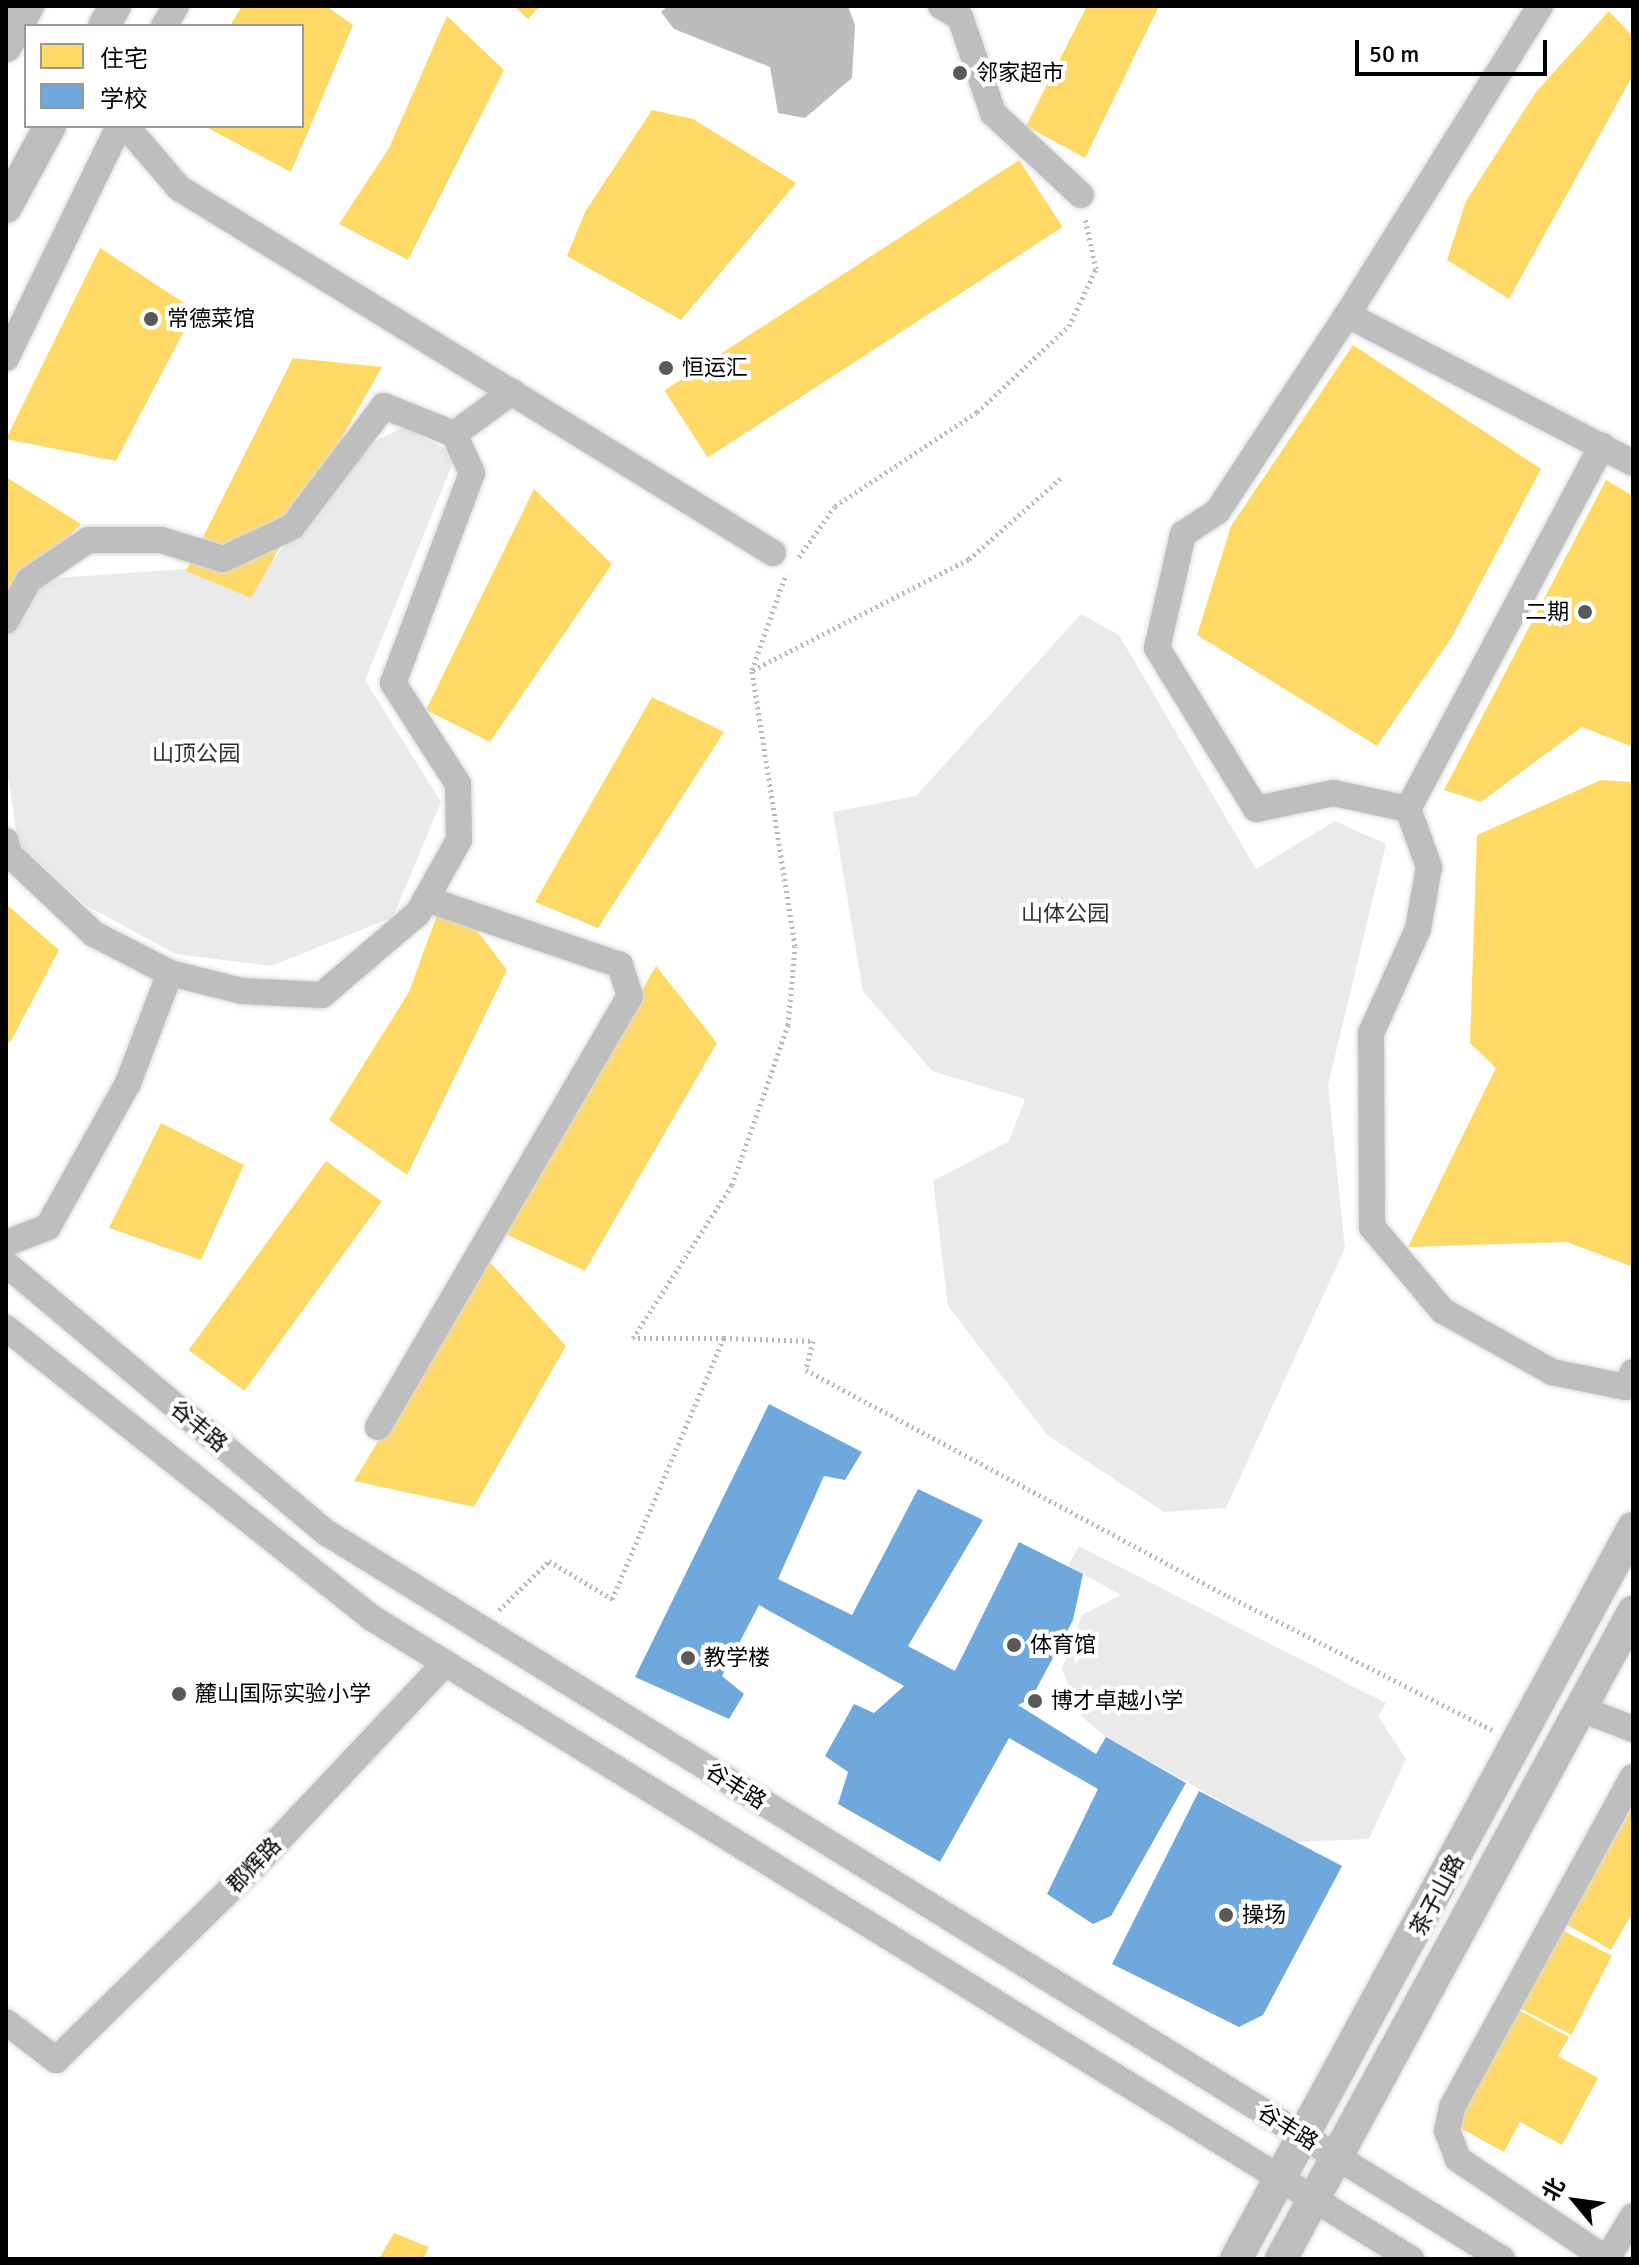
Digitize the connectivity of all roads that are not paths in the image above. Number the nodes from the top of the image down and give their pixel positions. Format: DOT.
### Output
graph roads {
  1 [pos="28,6"];
  2 [pos="115,6"];
  3 [pos="176,6"];
  4 [pos="941,6"];
  5 [pos="1540,6"];
  6 [pos="105,24"];
  7 [pos="165,24"];
  8 [pos="6,46"];
  9 [pos="49,128"];
  10 [pos="118,128"];
  11 [pos="128,128"];
  12 [pos="1081,195"];
  13 [pos="6,207"];
  14 [pos="1347,315"];
  15 [pos="6,358"];
  16 [pos="512,392"];
  17 [pos="454,434"];
  18 [pos="1602,446"];
  19 [pos="1633,463"];
  20 [pos="780,564"];
  21 [pos="6,621"];
  22 [pos="1408,809"];
  23 [pos="6,841"];
  24 [pos="426,899"];
  25 [pos="170,973"];
  26 [pos="6,1243"];
  27 [pos="6,1264"];
  28 [pos="6,1328"];
  29 [pos="1633,1372"];
  30 [pos="378,1427"];
  31 [pos="1633,1528"];
  32 [pos="1633,1612"];
  33 [pos="445,1663"];
  34 [pos="1581,1709"];
  35 [pos="1633,1729"];
  36 [pos="1633,1777"];
  37 [pos="6,2022"];
  38 [pos="1305,2137"];
  39 [pos="1338,2158"];
  40 [pos="1280,2179"];
  41 [pos="1314,2198"];
  42 [pos="1633,2216"];
  43 [pos="1236,2259"];
  44 [pos="1281,2259"];
  45 [pos="1411,2259"];
  46 [pos="1502,2259"];
  47 [pos="1606,2259"];
  1 -- 8 [label="main road"];
  2 -- 6 [label="main road"];
  3 -- 7 [label="street"];
  4 -- 12 [label="street"];
  5 -- 14 [label="street"];
  9 -- 13 [label="main road"];
  10 -- 15 [label="street"];
  11 -- 16 [label="street"];
  14 -- 18 [label="street"];
  14 -- 22 [label="street"];
  16 -- 17 [label="street"];
  16 -- 20 [label="street"];
  17 -- 21 [label="street"];
  17 -- 24 [label="street"];
  18 -- 19 [label="street"];
  18 -- 22 [label="street"];
  22 -- 29 [label="street"];
  23 -- 25 [label="street"];
  24 -- 25 [label="street"];
  24 -- 30 [label="street"];
  25 -- 26 [label="street"];
  27 -- 38 [label="street, 谷丰路"];
  28 -- 33 [label="street, 谷丰路"];
  31 -- 38 [label="main road, 茶子山路"];
  32 -- 34 [label="main road, 茶子山路"];
  33 -- 37 [label="street, 郡辉路"];
  33 -- 40 [label="street, 谷丰路"];
  34 -- 35 [label="street"];
  34 -- 39 [label="main road, 茶子山路"];
  36 -- 47 [label="street"];
  38 -- 39 [label="street, 谷丰路"];
  38 -- 40 [label="main road, 茶子山路"];
  39 -- 41 [label="main road, 茶子山路"];
  39 -- 46 [label="street, 谷丰路"];
  40 -- 41 [label="street, 谷丰路"];
  40 -- 43 [label="main road, 茶子山路"];
  41 -- 44 [label="main road, 茶子山路"];
  41 -- 45 [label="street, 谷丰路"];
  42 -- 47 [label="street"];
}
